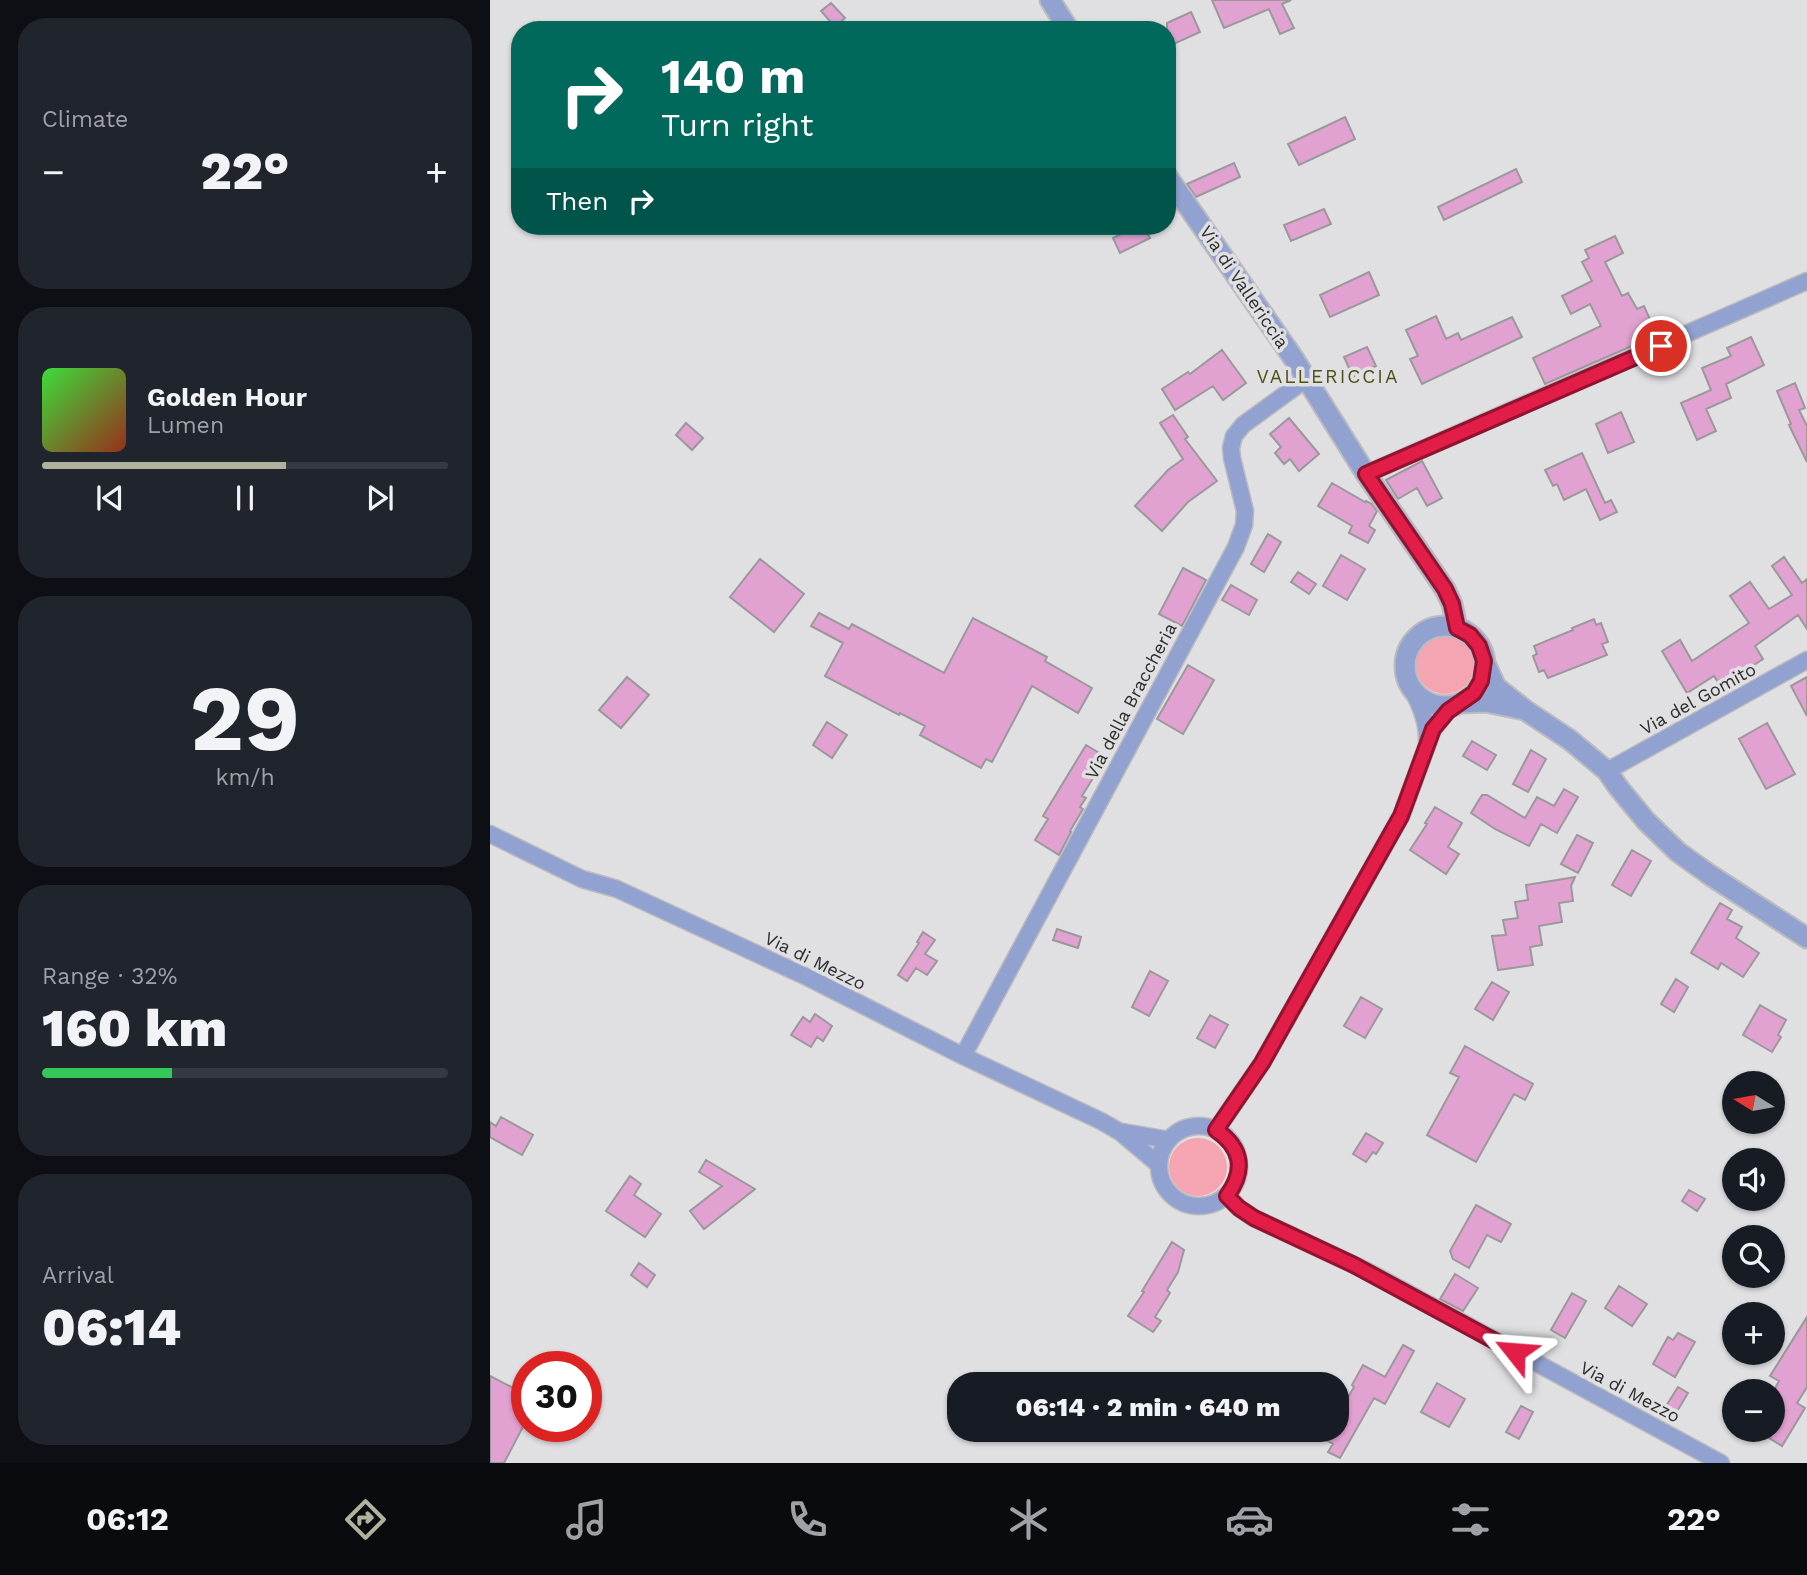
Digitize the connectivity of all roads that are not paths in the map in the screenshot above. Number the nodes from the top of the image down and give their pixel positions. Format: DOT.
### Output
graph roads {
  1 [pos="1050,0"];
  2 [pos="1063,21"];
  3 [pos="1176,189"];
  4 [pos="1807,281"];
  5 [pos="1306,379"];
  6 [pos="1366,474"];
  7 [pos="1434,573"];
  8 [pos="1457,628"];
  9 [pos="1430,629"];
  10 [pos="1807,660"];
  11 [pos="1484,661"];
  12 [pos="1412,689"];
  13 [pos="1460,703"];
  14 [pos="1525,710"];
  15 [pos="1427,744"];
  16 [pos="1607,771"];
  17 [pos="490,834"];
  18 [pos="1807,938"];
  19 [pos="963,1056"];
  20 [pos="1216,1130"];
  21 [pos="1120,1132"];
  22 [pos="1169,1140"];
  23 [pos="1159,1165"];
  24 [pos="1227,1196"];
  25 [pos="1721,1463"];
  1 -- 2 [label="street"];
  3 -- 5 [label="street, Via di Vallericcia"];
  4 -- 6 [label="street"];
  5 -- 6 [label="street, Via di Vallericcia"];
  5 -- 19 [label="street, Via della Braccheria"];
  6 -- 7 [label="street, Via di Vallericcia"];
  7 -- 8 [label="street, Via di Vallericcia"];
  7 -- 9 [label="street, Via di Vallericcia"];
  8 -- 9 [label="street"];
  8 -- 11 [label="street"];
  9 -- 12 [label="street, Via di Vallericcia"];
  10 -- 16 [label="street, Via del Gomito"];
  11 -- 13 [label="street"];
  11 -- 14 [label="street"];
  12 -- 13 [label="street"];
  12 -- 15 [label="street"];
  13 -- 14 [label="street"];
  13 -- 15 [label="street"];
  14 -- 16 [label="street"];
  15 -- 20 [label="street"];
  16 -- 18 [label="street"];
  17 -- 19 [label="street, Via di Mezzo"];
  19 -- 21 [label="street, Via di Mezzo"];
  20 -- 22 [label="street"];
  20 -- 24 [label="street"];
  21 -- 22 [label="street, Via di Mezzo"];
  21 -- 23 [label="street, Via di Mezzo"];
  22 -- 23 [label="street"];
  23 -- 24 [label="street"];
  24 -- 25 [label="street, Via di Mezzo"];
}
